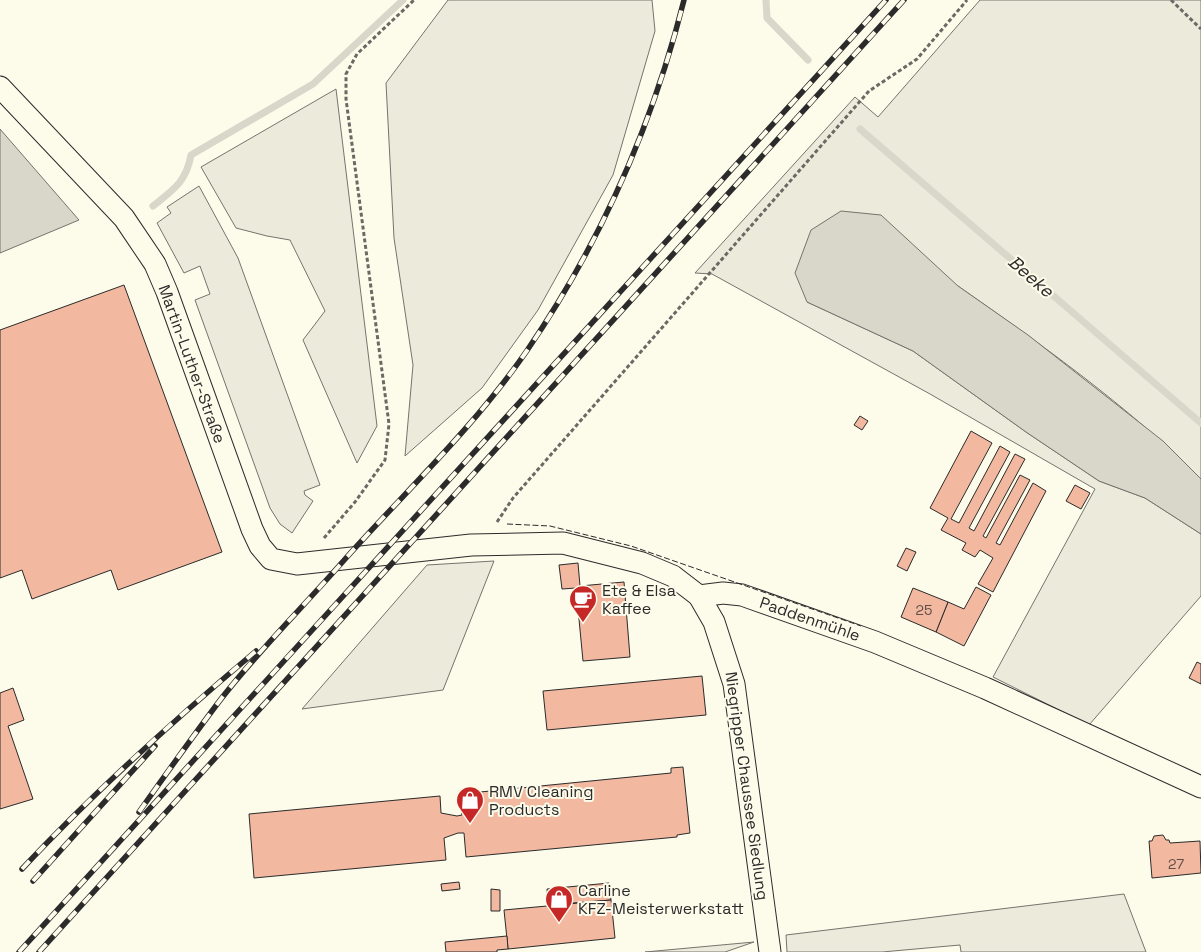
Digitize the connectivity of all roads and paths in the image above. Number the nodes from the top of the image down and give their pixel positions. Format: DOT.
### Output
graph roads {
  1 [pos="414,0"];
  2 [pos="967,0"];
  3 [pos="1171,0"];
  4 [pos="1201,29"];
  5 [pos="0,87"];
  6 [pos="490,544"];
  7 [pos="301,564"];
  8 [pos="699,596"];
  9 [pos="1201,787"];
  10 [pos="770,952"];
  1 -- 7 [label="path"];
  2 -- 6 [label="path"];
  3 -- 4 [label="path"];
  5 -- 7 [label="street, Martin-Luther-Straße"];
  6 -- 7 [label="street, Martin-Luther-Straße"];
  6 -- 8 [label="street"];
  8 -- 9 [label="street, Paddenmühle"];
  8 -- 10 [label="street, Niegripper Chaussee Siedlung"];
}
